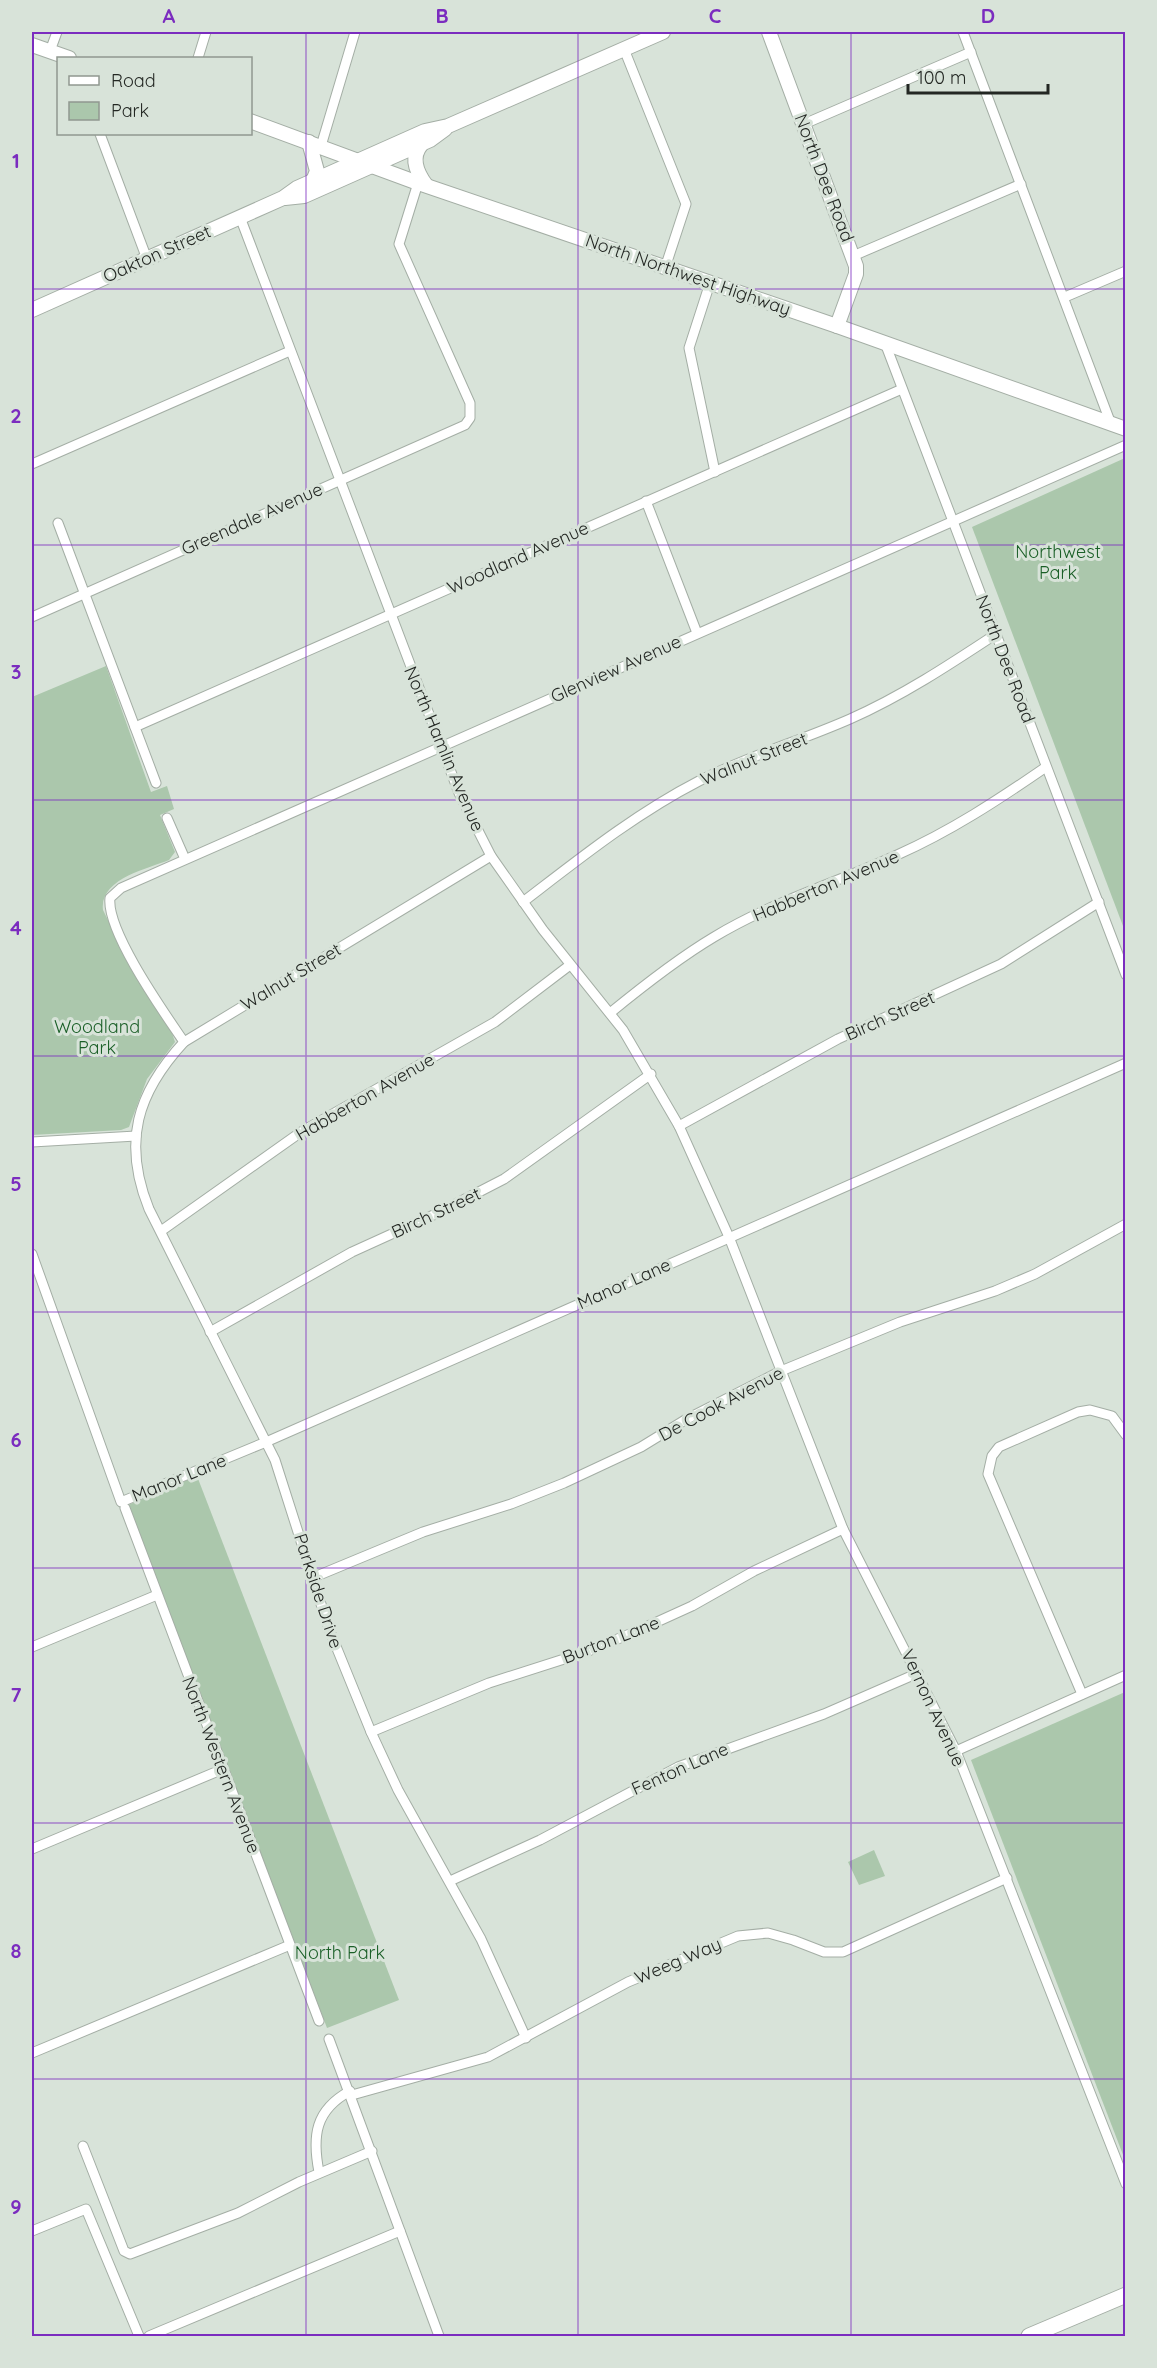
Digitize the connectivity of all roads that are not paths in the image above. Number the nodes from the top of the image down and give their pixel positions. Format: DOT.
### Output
graph roads {
  1 [pos="57,32"];
  2 [pos="206,32"];
  3 [pos="355,32"];
  4 [pos="663,32"];
  5 [pos="769,32"];
  6 [pos="963,32"];
  7 [pos="32,45"];
  8 [pos="624,49"];
  9 [pos="50,51"];
  10 [pos="971,52"];
  11 [pos="66,57"];
  12 [pos="198,57"];
  13 [pos="252,122"];
  14 [pos="804,124"];
  15 [pos="448,126"];
  16 [pos="100,135"];
  17 [pos="315,144"];
  18 [pos="421,145"];
  19 [pos="358,160"];
  20 [pos="372,166"];
  21 [pos="313,181"];
  22 [pos="422,184"];
  23 [pos="1021,184"];
  24 [pos="283,198"];
  25 [pos="240,217"];
  26 [pos="854,256"];
  27 [pos="147,259"];
  28 [pos="665,268"];
  29 [pos="1125,270"];
  30 [pos="710,283"];
  31 [pos="1065,297"];
  32 [pos="32,310"];
  33 [pos="837,326"];
  34 [pos="885,343"];
  35 [pos="290,351"];
  36 [pos="902,389"];
  37 [pos="1111,424"];
  38 [pos="1125,429"];
  39 [pos="1125,445"];
  40 [pos="32,460"];
  41 [pos="715,472"];
  42 [pos="339,481"];
  43 [pos="646,501"];
  44 [pos="953,519"];
  45 [pos="58,523"];
  46 [pos="85,593"];
  47 [pos="390,615"];
  48 [pos="32,617"];
  49 [pos="697,633"];
  50 [pos="996,634"];
  51 [pos="135,727"];
  52 [pos="439,747"];
  53 [pos="1046,767"];
  54 [pos="156,783"];
  55 [pos="167,818"];
  56 [pos="490,856"];
  57 [pos="185,859"];
  58 [pos="523,902"];
  59 [pos="1099,902"];
  60 [pos="570,965"];
  61 [pos="1125,975"];
  62 [pos="610,1012"];
  63 [pos="184,1042"];
  64 [pos="1125,1063"];
  65 [pos="651,1074"];
  66 [pos="679,1126"];
  67 [pos="136,1136"];
  68 [pos="32,1142"];
  69 [pos="1125,1224"];
  70 [pos="161,1231"];
  71 [pos="729,1237"];
  72 [pos="32,1254"];
  73 [pos="210,1332"];
  74 [pos="781,1371"];
  75 [pos="1125,1436"];
  76 [pos="266,1442"];
  77 [pos="123,1505"];
  78 [pos="843,1529"];
  79 [pos="312,1578"];
  80 [pos="157,1595"];
  81 [pos="32,1647"];
  82 [pos="918,1673"];
  83 [pos="1125,1675"];
  84 [pos="1082,1694"];
  85 [pos="371,1732"];
  86 [pos="956,1751"];
  87 [pos="223,1769"];
  88 [pos="32,1849"];
  89 [pos="1007,1878"];
  90 [pos="450,1881"];
  91 [pos="290,1945"];
  92 [pos="319,2020"];
  93 [pos="526,2038"];
  94 [pos="329,2039"];
  95 [pos="32,2053"];
  96 [pos="351,2093"];
  97 [pos="83,2146"];
  98 [pos="372,2151"];
  99 [pos="319,2172"];
  100 [pos="1125,2184"];
  101 [pos="32,2231"];
  102 [pos="400,2231"];
  103 [pos="116,2233"];
  104 [pos="100,2241"];
  105 [pos="1125,2295"];
  106 [pos="139,2337"];
  107 [pos="149,2337"];
  108 [pos="439,2337"];
  109 [pos="1029,2337"];
  1 -- 9 [label="street"];
  2 -- 12 [label="street"];
  3 -- 17 [label="street"];
  4 -- 8 [label="main road, Oakton Street"];
  5 -- 14 [label="main road, North Dee Road"];
  6 -- 10 [label="street"];
  7 -- 9 [label="main road"];
  8 -- 15 [label="main road, Oakton Street"];
  8 -- 28 [label="street"];
  9 -- 11 [label="main road"];
  10 -- 14 [label="street"];
  10 -- 23 [label="street"];
  13 -- 17 [label="main road, North Northwest Highway"];
  14 -- 26 [label="main road, North Dee Road"];
  15 -- 18 [label="main road, Oakton Street"];
  15 -- 19 [label="main road, Oakton Street"];
  16 -- 27 [label="street"];
  17 -- 19 [label="main road, North Northwest Highway"];
  17 -- 21 [label="main road"];
  18 -- 20 [label="main road, Oakton Street"];
  18 -- 22 [label="main road"];
  19 -- 20 [label="main road, North Northwest Highway"];
  19 -- 21 [label="main road, Oakton Street"];
  20 -- 22 [label="main road, North Northwest Highway"];
  20 -- 24 [label="main road, Oakton Street"];
  21 -- 24 [label="main road, Oakton Street"];
  22 -- 28 [label="main road, North Northwest Highway"];
  22 -- 42 [label="street, Greendale Avenue"];
  23 -- 26 [label="street"];
  23 -- 31 [label="street"];
  24 -- 25 [label="main road, Oakton Street"];
  25 -- 27 [label="main road, Oakton Street"];
  25 -- 35 [label="street, North Hamlin Avenue"];
  26 -- 33 [label="main road, North Dee Road"];
  27 -- 32 [label="main road, Oakton Street"];
  28 -- 30 [label="main road, North Northwest Highway"];
  29 -- 31 [label="street"];
  30 -- 33 [label="main road, North Northwest Highway"];
  30 -- 41 [label="street"];
  31 -- 37 [label="street"];
  33 -- 34 [label="main road, North Northwest Highway"];
  34 -- 36 [label="street, North Dee Road"];
  34 -- 37 [label="main road, North Northwest Highway"];
  35 -- 40 [label="street"];
  35 -- 42 [label="street, North Hamlin Avenue"];
  36 -- 41 [label="street, Woodland Avenue"];
  36 -- 44 [label="street, North Dee Road"];
  37 -- 38 [label="main road, North Northwest Highway"];
  39 -- 44 [label="street, Glenview Avenue"];
  41 -- 43 [label="street, Woodland Avenue"];
  42 -- 46 [label="street, Greendale Avenue"];
  42 -- 47 [label="street, North Hamlin Avenue"];
  43 -- 47 [label="street, Woodland Avenue"];
  43 -- 49 [label="street"];
  44 -- 49 [label="street, Glenview Avenue"];
  44 -- 50 [label="street, North Dee Road"];
  45 -- 46 [label="street"];
  46 -- 48 [label="street, Greendale Avenue"];
  46 -- 51 [label="street"];
  47 -- 51 [label="street, Woodland Avenue"];
  47 -- 52 [label="street, North Hamlin Avenue"];
  49 -- 52 [label="street, Glenview Avenue"];
  50 -- 53 [label="street, North Dee Road"];
  50 -- 58 [label="street, Walnut Street"];
  51 -- 54 [label="street"];
  52 -- 56 [label="street, North Hamlin Avenue"];
  52 -- 57 [label="street, Glenview Avenue"];
  53 -- 59 [label="street, North Dee Road"];
  53 -- 62 [label="street, Habberton Avenue"];
  55 -- 57 [label="street"];
  56 -- 58 [label="street, North Hamlin Avenue"];
  56 -- 63 [label="street, Walnut Street"];
  57 -- 63 [label="street, Glenview Avenue"];
  58 -- 60 [label="street, North Hamlin Avenue"];
  59 -- 61 [label="street, North Dee Road"];
  59 -- 66 [label="street, Birch Street"];
  60 -- 62 [label="street, North Hamlin Avenue"];
  60 -- 70 [label="street, Habberton Avenue"];
  62 -- 65 [label="street, North Hamlin Avenue"];
  63 -- 67 [label="street, Walnut Street"];
  64 -- 71 [label="street, Manor Lane"];
  65 -- 66 [label="street, North Hamlin Avenue"];
  65 -- 73 [label="street, Birch Street"];
  66 -- 71 [label="street, North Hamlin Avenue"];
  67 -- 68 [label="street"];
  67 -- 70 [label="street, Parkside Drive"];
  69 -- 74 [label="street, De Cook Avenue"];
  70 -- 73 [label="street, Parkside Drive"];
  71 -- 74 [label="street, Vernon Avenue"];
  71 -- 76 [label="street, Manor Lane"];
  72 -- 77 [label="street, North Western Avenue"];
  73 -- 76 [label="street, Parkside Drive"];
  74 -- 78 [label="street, Vernon Avenue"];
  74 -- 79 [label="street, De Cook Avenue"];
  75 -- 84 [label="street"];
  76 -- 77 [label="street, Manor Lane"];
  76 -- 79 [label="street, Parkside Drive"];
  77 -- 80 [label="street, North Western Avenue"];
  78 -- 82 [label="street, Vernon Avenue"];
  78 -- 85 [label="street, Burton Lane"];
  79 -- 85 [label="street, Parkside Drive"];
  80 -- 81 [label="street"];
  80 -- 87 [label="street, North Western Avenue"];
  82 -- 86 [label="street, Vernon Avenue"];
  82 -- 90 [label="street, Fenton Lane"];
  83 -- 84 [label="street"];
  84 -- 86 [label="street"];
  85 -- 90 [label="street, Parkside Drive"];
  86 -- 89 [label="street, Vernon Avenue"];
  87 -- 88 [label="street"];
  87 -- 91 [label="street, North Western Avenue"];
  89 -- 93 [label="street, Weeg Way"];
  89 -- 100 [label="street, Vernon Avenue"];
  90 -- 93 [label="street, Parkside Drive"];
  91 -- 92 [label="street, North Western Avenue"];
  91 -- 95 [label="street"];
  93 -- 96 [label="street, Weeg Way"];
  94 -- 96 [label="street"];
  96 -- 98 [label="street"];
  96 -- 99 [label="street"];
  97 -- 103 [label="street"];
  98 -- 99 [label="street"];
  98 -- 102 [label="street"];
  99 -- 103 [label="street"];
  101 -- 104 [label="street"];
  102 -- 107 [label="street"];
  102 -- 108 [label="street"];
  103 -- 104 [label="street"];
  104 -- 106 [label="street"];
  105 -- 109 [label="main road"];
}
